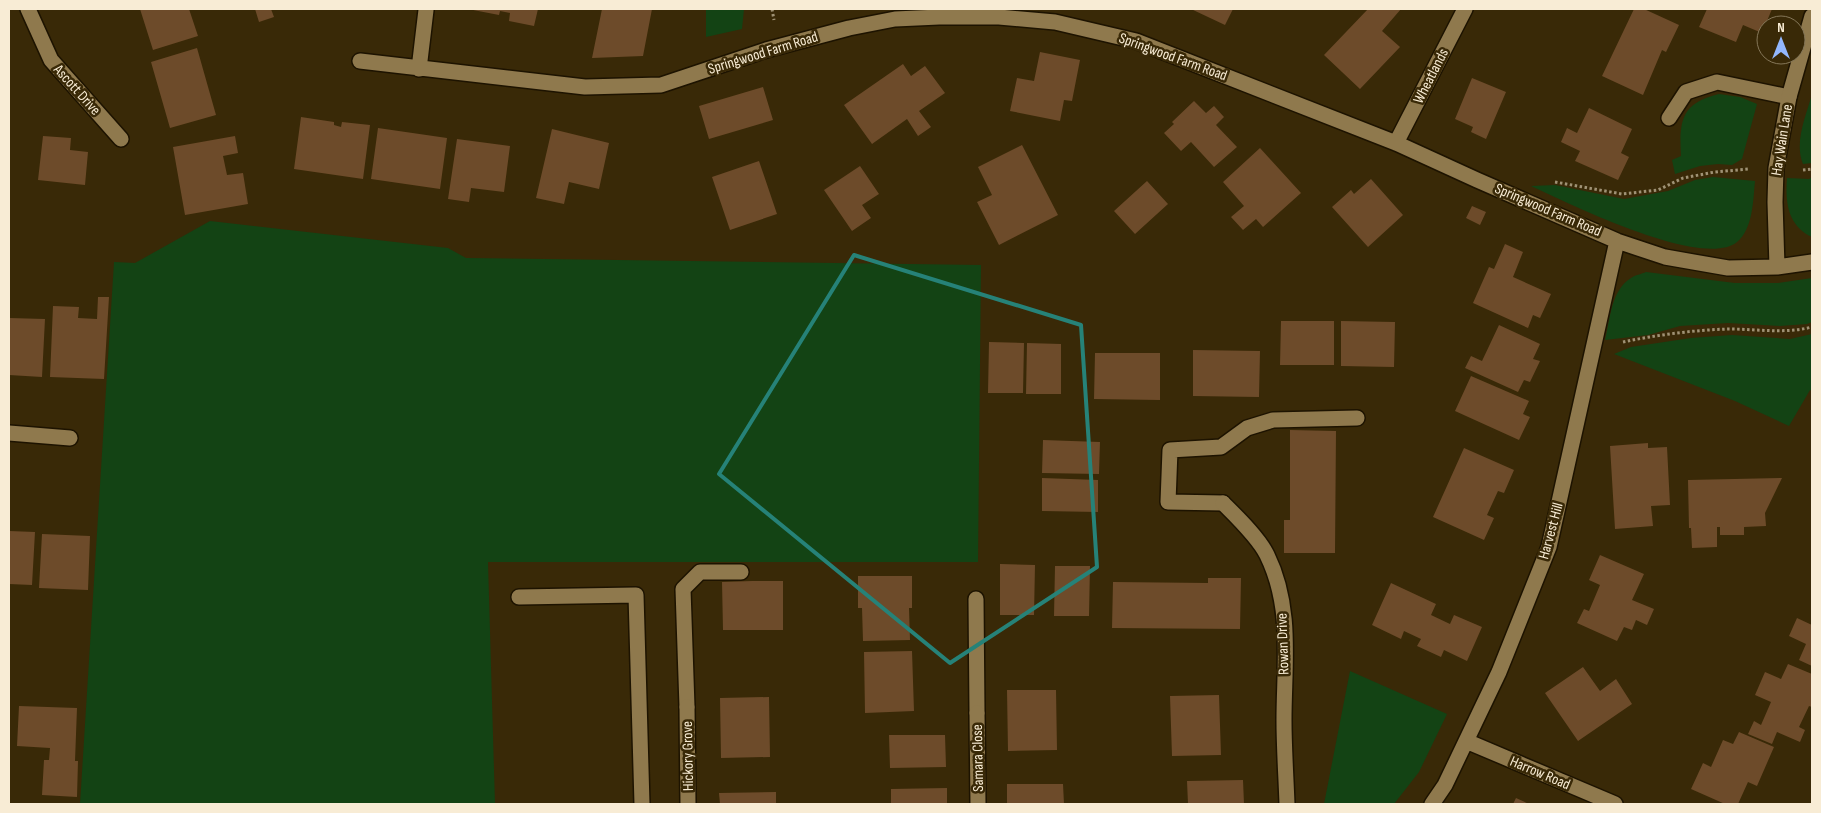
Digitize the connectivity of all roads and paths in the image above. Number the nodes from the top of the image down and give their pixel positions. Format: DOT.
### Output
graph roads {
  1 [pos="28,9"];
  2 [pos="1465,9"];
  3 [pos="426,10"];
  4 [pos="1056,15"];
  5 [pos="1812,16"];
  6 [pos="360,61"];
  7 [pos="419,69"];
  8 [pos="1789,97"];
  9 [pos="1669,118"];
  10 [pos="121,139"];
  11 [pos="1396,143"];
  12 [pos="1776,168"];
  13 [pos="1812,169"];
  14 [pos="1546,180"];
  15 [pos="1617,241"];
  16 [pos="1812,262"];
  17 [pos="1777,267"];
  18 [pos="1812,326"];
  19 [pos="1593,349"];
  20 [pos="1357,418"];
  21 [pos="9,433"];
  22 [pos="70,438"];
  23 [pos="741,572"];
  24 [pos="519,597"];
  25 [pos="976,599"];
  26 [pos="1466,741"];
  27 [pos="642,804"];
  28 [pos="688,804"];
  29 [pos="978,804"];
  30 [pos="1287,804"];
  31 [pos="1432,804"];
  32 [pos="1615,804"];
  1 -- 10 [label="street, Ascott Drive"];
  2 -- 11 [label="street, Wheatlands"];
  3 -- 7 [label="street"];
  4 -- 7 [label="street, Springwood Farm Road"];
  4 -- 11 [label="street, Springwood Farm Road"];
  5 -- 8 [label="street, Hay Wain Lane"];
  6 -- 7 [label="street, Springwood Farm Road"];
  8 -- 9 [label="street"];
  8 -- 12 [label="street, Hay Wain Lane"];
  11 -- 15 [label="street, Springwood Farm Road"];
  12 -- 13 [label="path"];
  12 -- 14 [label="path"];
  12 -- 17 [label="street, Hay Wain Lane"];
  15 -- 17 [label="street, Springwood Farm Road"];
  15 -- 19 [label="street, Harvest Hill"];
  16 -- 17 [label="street, Springwood Farm Road"];
  18 -- 19 [label="path"];
  19 -- 26 [label="street, Harvest Hill"];
  20 -- 30 [label="street, Rowan Drive"];
  21 -- 22 [label="street"];
  23 -- 28 [label="street, Hickory Grove"];
  24 -- 27 [label="street"];
  25 -- 29 [label="street, Samara Close"];
  26 -- 31 [label="street, Harvest Hill"];
  26 -- 32 [label="street, Harrow Road"];
}
